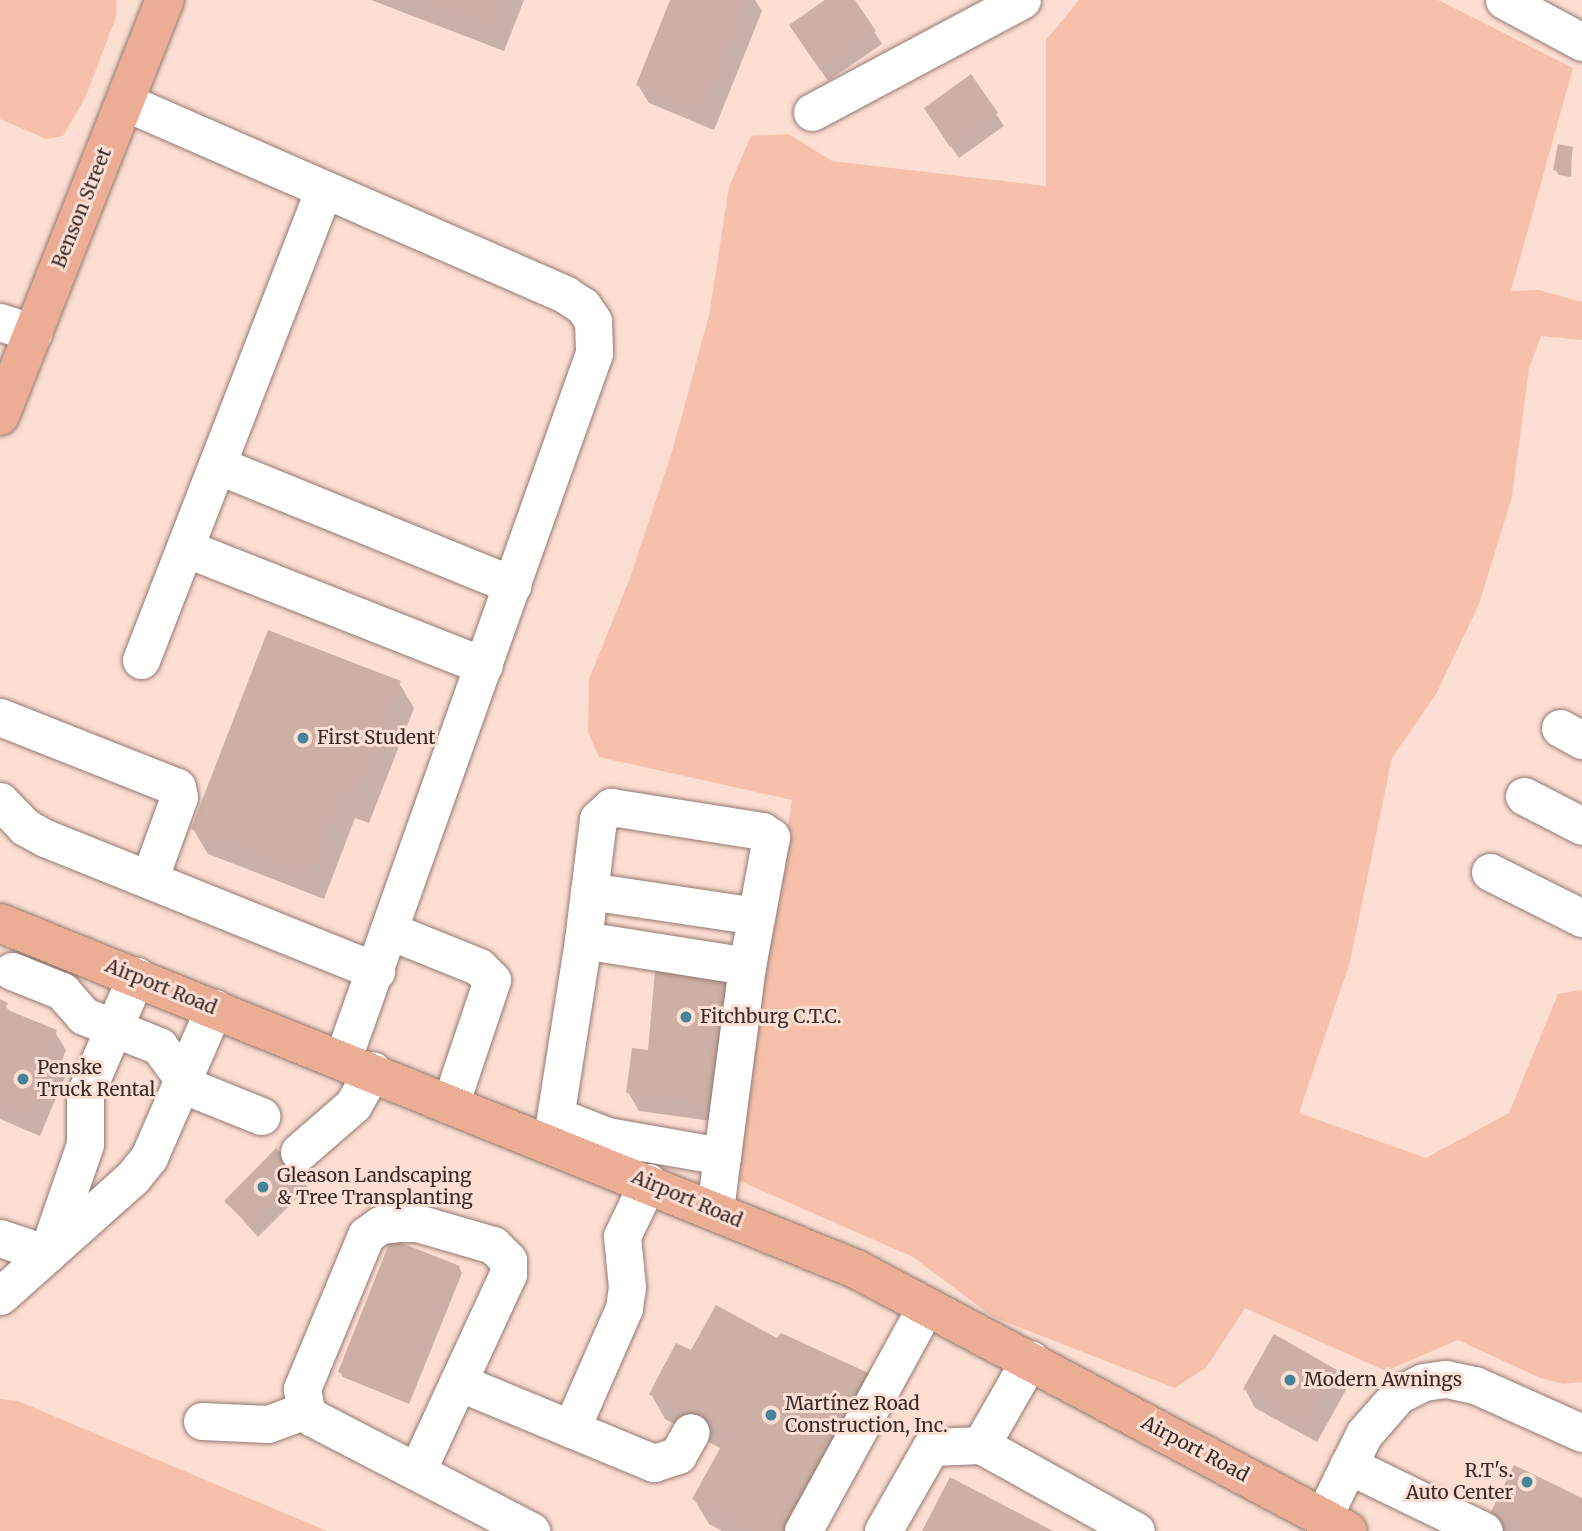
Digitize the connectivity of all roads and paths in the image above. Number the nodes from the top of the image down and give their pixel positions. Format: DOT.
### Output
graph roads {
  1 [pos="165,0"];
  2 [pos="1022,0"];
  3 [pos="1504,0"];
  4 [pos="1582,42"];
  5 [pos="125,102"];
  6 [pos="812,112"];
  7 [pos="324,189"];
  8 [pos="16,328"];
  9 [pos="0,416"];
  10 [pos="216,465"];
  11 [pos="185,548"];
  12 [pos="513,585"];
  13 [pos="141,660"];
  14 [pos="484,666"];
  15 [pos="0,717"];
  16 [pos="1524,796"];
  17 [pos="0,802"];
  18 [pos="1582,826"];
  19 [pos="1490,872"];
  20 [pos="149,880"];
  21 [pos="589,891"];
  22 [pos="756,916"];
  23 [pos="1582,918"];
  24 [pos="0,923"];
  25 [pos="390,931"];
  26 [pos="583,940"];
  27 [pos="83,956"];
  28 [pos="747,966"];
  29 [pos="12,971"];
  30 [pos="376,971"];
  31 [pos="136,976"];
  32 [pos="70,999"];
  33 [pos="214,1008"];
  34 [pos="113,1027"];
  35 [pos="358,1064"];
  36 [pos="183,1080"];
  37 [pos="451,1102"];
  38 [pos="261,1116"];
  39 [pos="553,1129"];
  40 [pos="299,1152"];
  41 [pos="722,1156"];
  42 [pos="648,1182"];
  43 [pos="715,1210"];
  44 [pos="0,1238"];
  45 [pos="47,1254"];
  46 [pos="0,1296"];
  47 [pos="926,1306"];
  48 [pos="1030,1359"];
  49 [pos="458,1382"];
  50 [pos="306,1410"];
  51 [pos="202,1421"];
  52 [pos="571,1429"];
  53 [pos="691,1432"];
  54 [pos="1582,1433"];
  55 [pos="982,1446"];
  56 [pos="1348,1465"];
  57 [pos="417,1471"];
  58 [pos="1335,1524"];
  59 [pos="531,1531"];
  60 [pos="803,1531"];
  61 [pos="883,1531"];
  62 [pos="1136,1531"];
  63 [pos="1484,1531"];
  1 -- 5 [label="main road, Benson Street"];
  2 -- 6 [label="street"];
  3 -- 4 [label="street"];
  5 -- 7 [label="street"];
  5 -- 8 [label="main road, Benson Street"];
  7 -- 10 [label="street"];
  7 -- 12 [label="street"];
  8 -- 9 [label="main road, Benson Street"];
  10 -- 11 [label="street"];
  10 -- 12 [label="street"];
  11 -- 13 [label="street"];
  11 -- 14 [label="street"];
  12 -- 14 [label="street"];
  14 -- 25 [label="street"];
  15 -- 20 [label="street"];
  16 -- 18 [label="street"];
  17 -- 20 [label="street"];
  19 -- 23 [label="street"];
  20 -- 30 [label="street"];
  21 -- 22 [label="street"];
  21 -- 22 [label="street"];
  21 -- 26 [label="street"];
  22 -- 28 [label="street"];
  24 -- 27 [label="main road, Airport Road"];
  25 -- 30 [label="street"];
  25 -- 37 [label="street"];
  26 -- 28 [label="street"];
  26 -- 39 [label="street"];
  27 -- 31 [label="main road, Airport Road"];
  27 -- 32 [label="street"];
  28 -- 41 [label="street"];
  29 -- 32 [label="street"];
  30 -- 35 [label="street"];
  31 -- 33 [label="main road, Airport Road"];
  31 -- 34 [label="street"];
  32 -- 34 [label="street"];
  33 -- 35 [label="main road, Airport Road"];
  33 -- 36 [label="street"];
  34 -- 36 [label="street"];
  34 -- 45 [label="street"];
  35 -- 37 [label="main road, Airport Road"];
  35 -- 40 [label="street"];
  36 -- 38 [label="street"];
  36 -- 45 [label="street"];
  37 -- 39 [label="main road, Airport Road"];
  39 -- 41 [label="street"];
  39 -- 42 [label="main road, Airport Road"];
  41 -- 43 [label="street"];
  42 -- 43 [label="main road, Airport Road"];
  42 -- 52 [label="street"];
  43 -- 47 [label="main road, Airport Road"];
  44 -- 45 [label="street"];
  45 -- 46 [label="street"];
  47 -- 48 [label="main road, Airport Road"];
  47 -- 60 [label="street"];
  48 -- 55 [label="street"];
  48 -- 58 [label="main road, Airport Road"];
  49 -- 50 [label="street"];
  49 -- 52 [label="street"];
  49 -- 57 [label="street"];
  50 -- 51 [label="street"];
  50 -- 57 [label="street"];
  52 -- 53 [label="street"];
  54 -- 56 [label="street"];
  55 -- 61 [label="street"];
  55 -- 62 [label="street"];
  56 -- 58 [label="street"];
  56 -- 63 [label="street"];
  57 -- 59 [label="street"];
}
